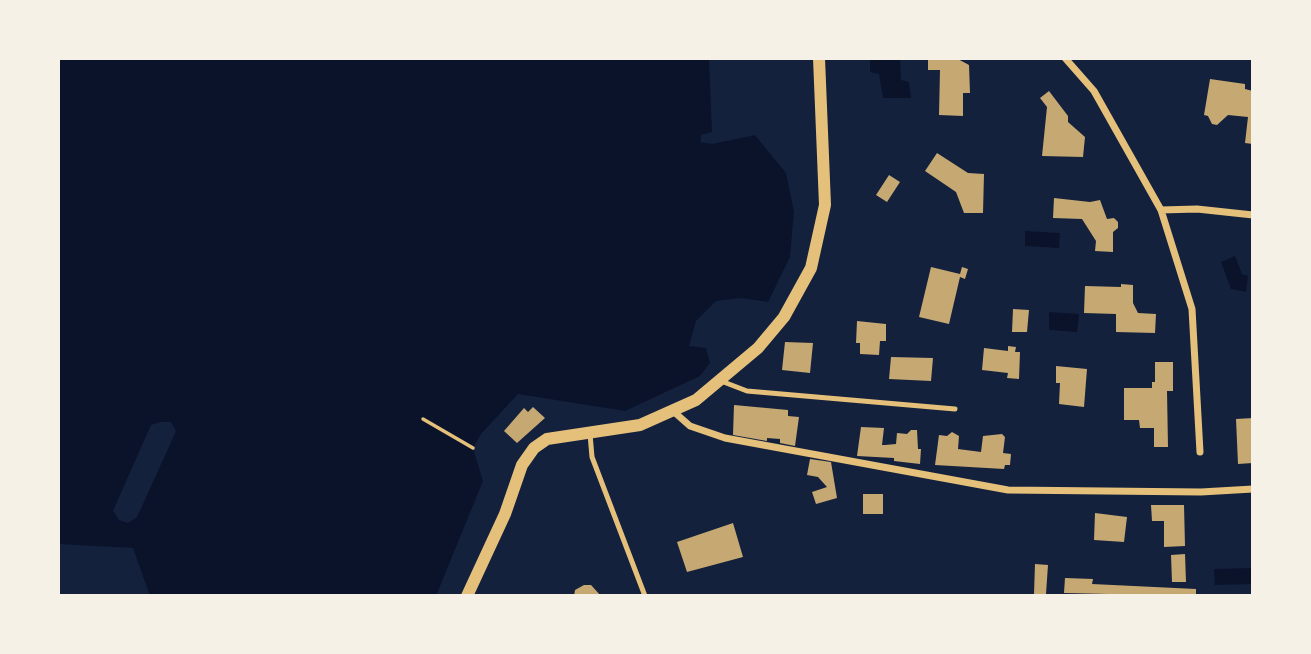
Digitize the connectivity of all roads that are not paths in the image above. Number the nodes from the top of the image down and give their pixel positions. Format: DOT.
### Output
graph roads {
  1 [pos="819,58"];
  2 [pos="1065,58"];
  3 [pos="1161,210"];
  4 [pos="1253,215"];
  5 [pos="721,380"];
  6 [pos="955,409"];
  7 [pos="673,411"];
  8 [pos="589,433"];
  9 [pos="1200,452"];
  10 [pos="1253,489"];
  11 [pos="467,596"];
  12 [pos="645,596"];
  1 -- 5 [label="street"];
  2 -- 3 [label="street"];
  3 -- 4 [label="street"];
  3 -- 9 [label="street"];
  5 -- 6 [label="lane"];
  5 -- 7 [label="street"];
  7 -- 8 [label="street"];
  7 -- 10 [label="street"];
  8 -- 11 [label="street"];
  8 -- 12 [label="lane"];
}
